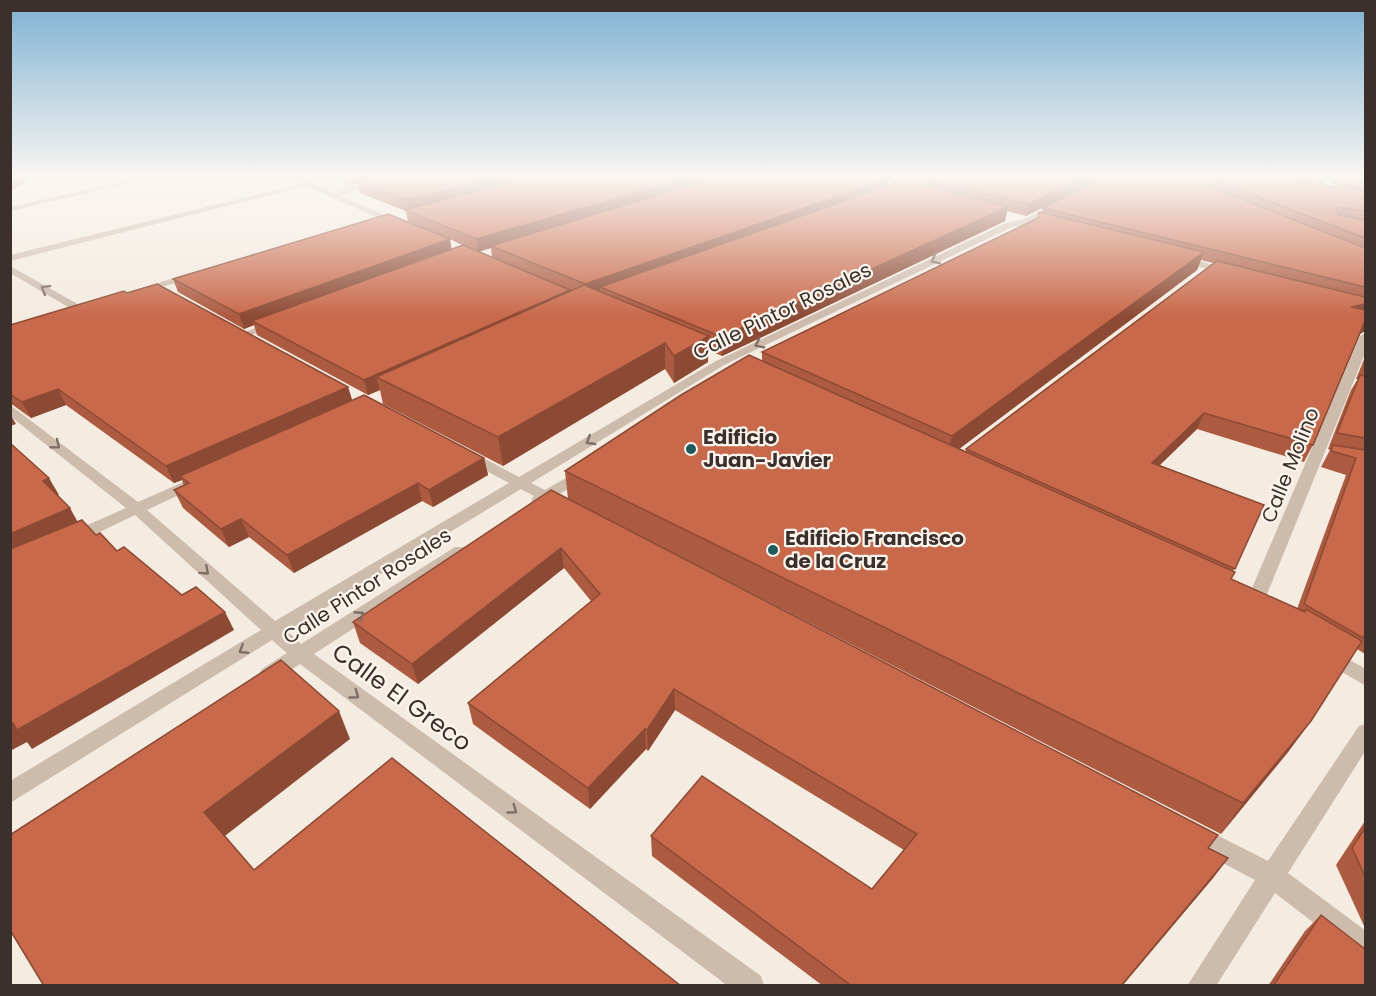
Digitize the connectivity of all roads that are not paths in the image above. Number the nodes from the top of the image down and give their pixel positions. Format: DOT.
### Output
graph roads {
  1 [pos="149,223"];
  2 [pos="397,223"];
  3 [pos="1021,223"];
  4 [pos="1032,223"];
  5 [pos="413,230"];
  6 [pos="1164,256"];
  7 [pos="10,258"];
  8 [pos="10,269"];
  9 [pos="199,273"];
  10 [pos="946,273"];
  11 [pos="1232,273"];
  12 [pos="155,286"];
  13 [pos="134,293"];
  14 [pos="175,297"];
  15 [pos="90,306"];
  16 [pos="79,309"];
  17 [pos="67,312"];
  18 [pos="287,318"];
  19 [pos="224,324"];
  20 [pos="243,335"];
  21 [pos="1365,336"];
  22 [pos="264,346"];
  23 [pos="715,360"];
  24 [pos="738,370"];
  25 [pos="10,409"];
  26 [pos="450,446"];
  27 [pos="1316,454"];
  28 [pos="1336,457"];
  29 [pos="596,466"];
  30 [pos="200,480"];
  31 [pos="520,483"];
  32 [pos="546,496"];
  33 [pos="137,509"];
  34 [pos="526,509"];
  35 [pos="577,513"];
  36 [pos="477,540"];
  37 [pos="63,543"];
  38 [pos="1252,609"];
  39 [pos="273,631"];
  40 [pos="1319,649"];
  41 [pos="300,654"];
  42 [pos="1365,679"];
  43 [pos="260,680"];
  44 [pos="1365,732"];
  45 [pos="10,793"];
  46 [pos="1177,827"];
  47 [pos="1272,876"];
  48 [pos="1365,947"];
  49 [pos="751,986"];
  50 [pos="1200,986"];
  1 -- 7 [label="street"];
  2 -- 5 [label="street"];
  3 -- 23 [label="street, Calle Pintor Rosales, one-way"];
  4 -- 10 [label="street, Calle Pintor Rosales"];
  6 -- 11 [label="street"];
  16 -- 8 [label="street, one-way"];
  9 -- 12 [label="street"];
  12 -- 13 [label="street"];
  12 -- 14 [label="street"];
  15 -- 16 [label="street"];
  16 -- 17 [label="street"];
  18 -- 20 [label="street"];
  19 -- 20 [label="street"];
  20 -- 22 [label="street"];
  21 -- 27 [label="street, Calle Molino"];
  23 -- 24 [label="street"];
  23 -- 31 [label="street, Calle Pintor Rosales, one-way"];
  25 -- 33 [label="street, Calle El Greco, one-way"];
  26 -- 31 [label="street"];
  27 -- 28 [label="street"];
  27 -- 38 [label="street, Calle Molino"];
  29 -- 32 [label="street"];
  30 -- 33 [label="street"];
  31 -- 32 [label="street"];
  31 -- 39 [label="street, Calle Pintor Rosales"];
  32 -- 34 [label="street"];
  32 -- 35 [label="street"];
  33 -- 37 [label="street"];
  33 -- 39 [label="street, Calle El Greco, one-way"];
  41 -- 36 [label="street, Calle Pintor Rosales, one-way"];
  39 -- 41 [label="street, Calle El Greco"];
  39 -- 45 [label="street, Calle Pintor Rosales, one-way"];
  40 -- 42 [label="street"];
  41 -- 43 [label="street, Calle Pintor Rosales"];
  41 -- 49 [label="street, Calle El Greco, one-way"];
  44 -- 47 [label="street"];
  46 -- 47 [label="street"];
  47 -- 48 [label="street"];
  47 -- 50 [label="street"];
}
